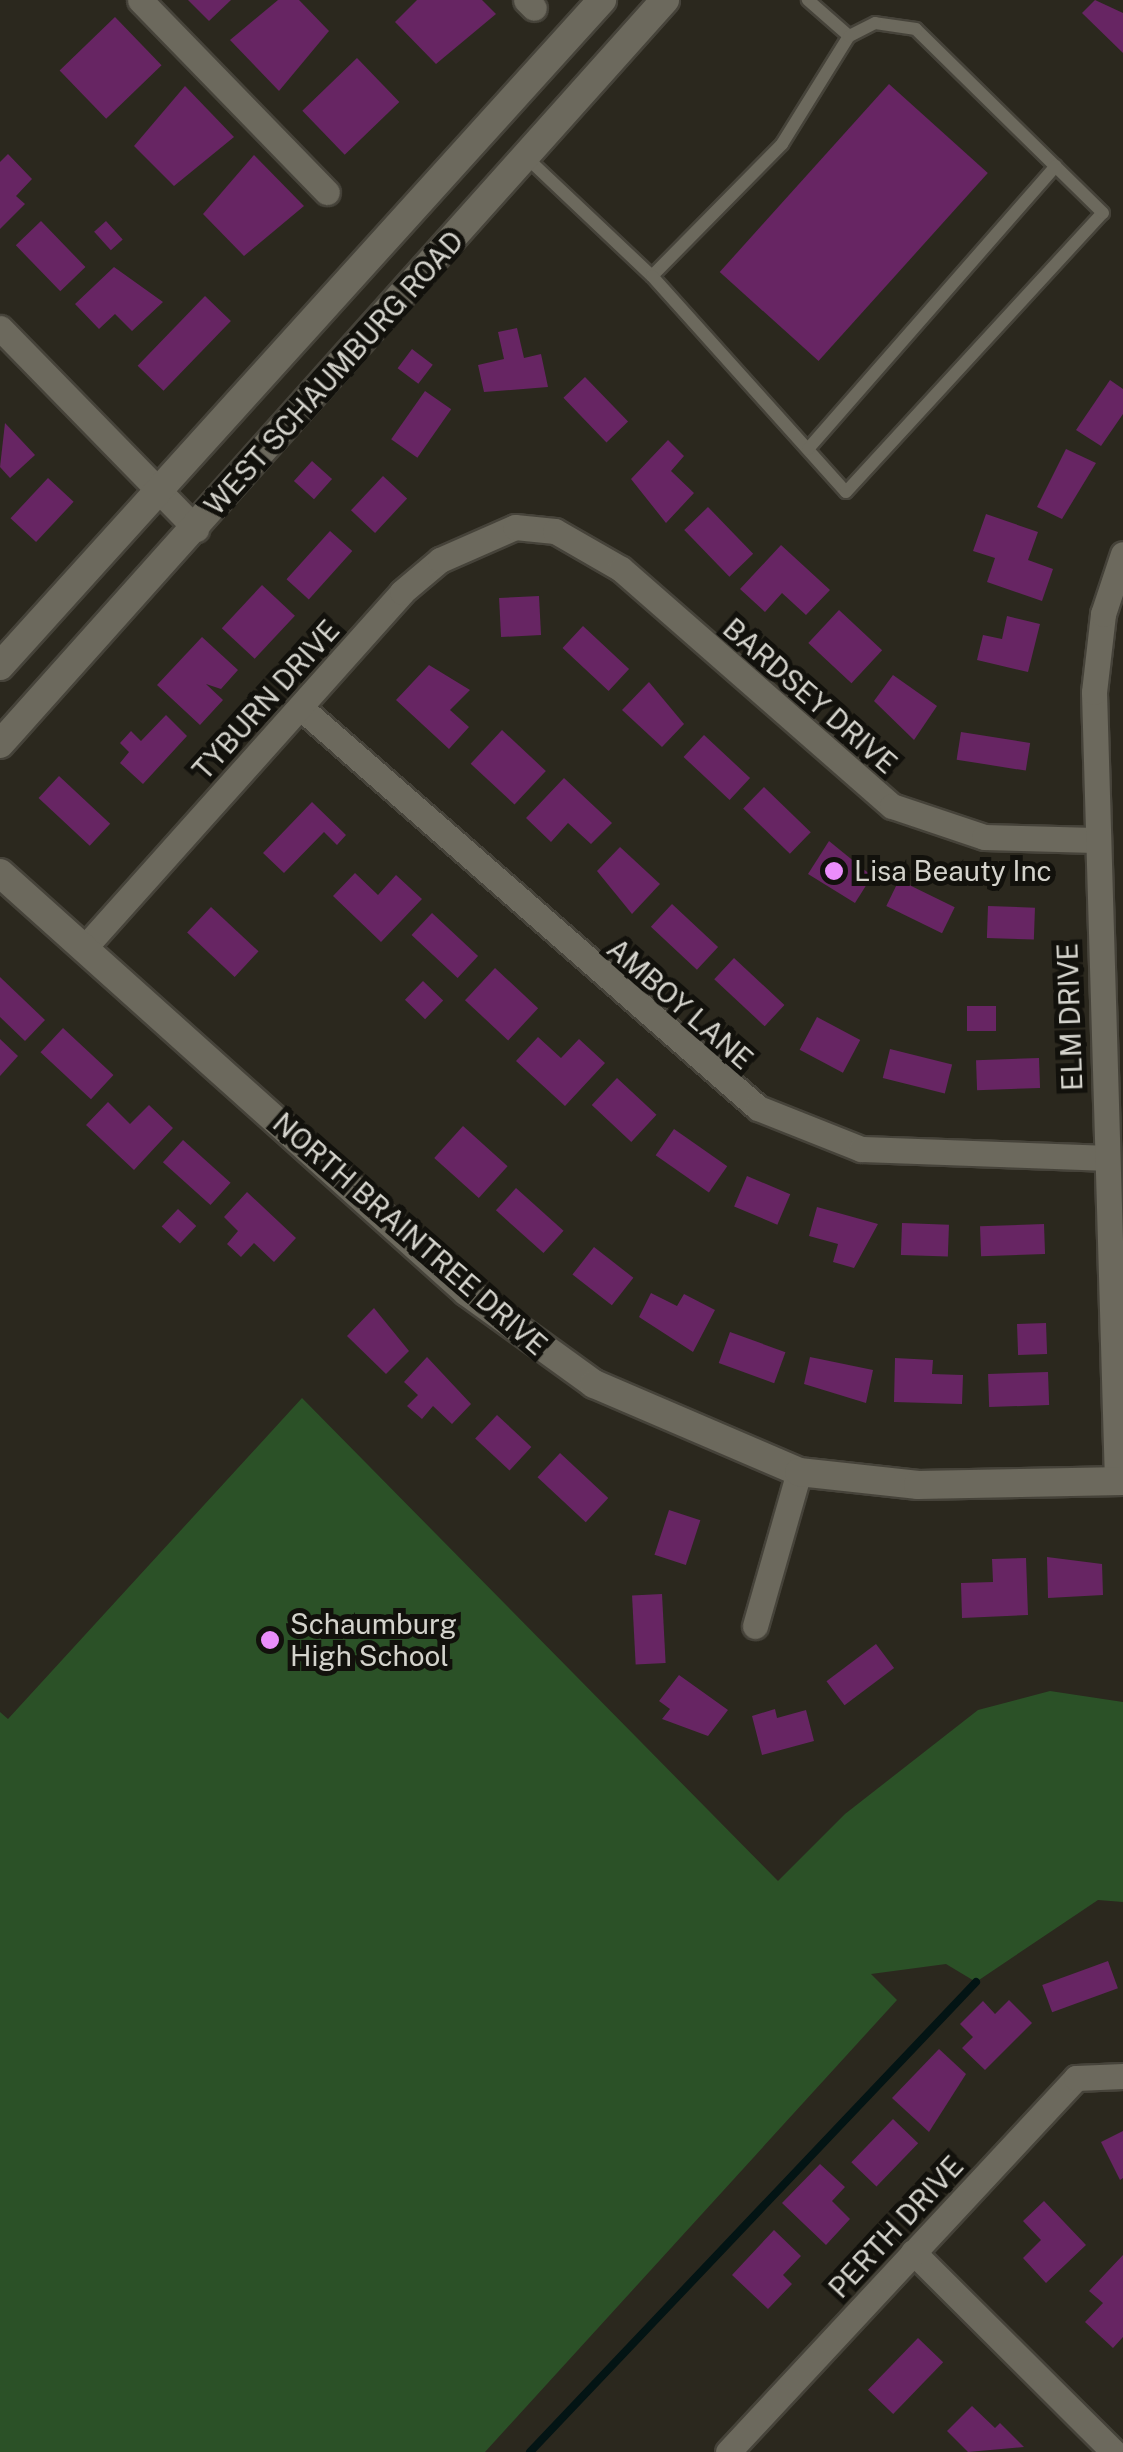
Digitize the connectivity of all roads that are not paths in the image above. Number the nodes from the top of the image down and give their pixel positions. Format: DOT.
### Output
graph roads {
  1 [pos="140,0"];
  2 [pos="602,0"];
  3 [pos="665,0"];
  4 [pos="808,0"];
  5 [pos="849,36"];
  6 [pos="526,156"];
  7 [pos="1056,166"];
  8 [pos="327,192"];
  9 [pos="652,276"];
  10 [pos="0,328"];
  11 [pos="808,449"];
  12 [pos="159,490"];
  13 [pos="516,527"];
  14 [pos="196,529"];
  15 [pos="1123,554"];
  16 [pos="0,666"];
  17 [pos="300,707"];
  18 [pos="0,744"];
  19 [pos="1094,840"];
  20 [pos="0,874"];
  21 [pos="85,947"];
  22 [pos="1104,1158"];
  23 [pos="799,1472"];
  24 [pos="1120,1481"];
  25 [pos="755,1626"];
  26 [pos="1123,2076"];
  27 [pos="913,2252"];
  28 [pos="728,2452"];
  29 [pos="1114,2452"];
  1 -- 8 [label="street"];
  2 -- 12 [label="main road, WEST SCHAUMBURG ROAD"];
  3 -- 6 [label="main road, WEST SCHAUMBURG ROAD"];
  4 -- 5 [label="lane"];
  5 -- 7 [label="lane"];
  5 -- 9 [label="lane"];
  6 -- 9 [label="lane"];
  6 -- 14 [label="main road, WEST SCHAUMBURG ROAD"];
  7 -- 11 [label="lane"];
  7 -- 11 [label="lane"];
  9 -- 11 [label="lane"];
  10 -- 12 [label="street"];
  12 -- 14 [label="street"];
  12 -- 16 [label="main road, WEST SCHAUMBURG ROAD"];
  13 -- 17 [label="street, TYBURN DRIVE"];
  13 -- 19 [label="street, BARDSEY DRIVE"];
  14 -- 18 [label="main road, WEST SCHAUMBURG ROAD"];
  15 -- 19 [label="street, ELM DRIVE"];
  17 -- 21 [label="street, TYBURN DRIVE"];
  17 -- 22 [label="street, AMBOY LANE"];
  19 -- 22 [label="street, ELM DRIVE"];
  20 -- 21 [label="main road, NORTH BRAINTREE DRIVE"];
  21 -- 23 [label="main road, NORTH BRAINTREE DRIVE"];
  22 -- 24 [label="street, ELM DRIVE"];
  23 -- 24 [label="main road, NORTH BRAINTREE DRIVE"];
  23 -- 25 [label="street"];
  26 -- 27 [label="street, PERTH DRIVE"];
  27 -- 28 [label="street, PERTH DRIVE"];
  27 -- 29 [label="street"];
}
